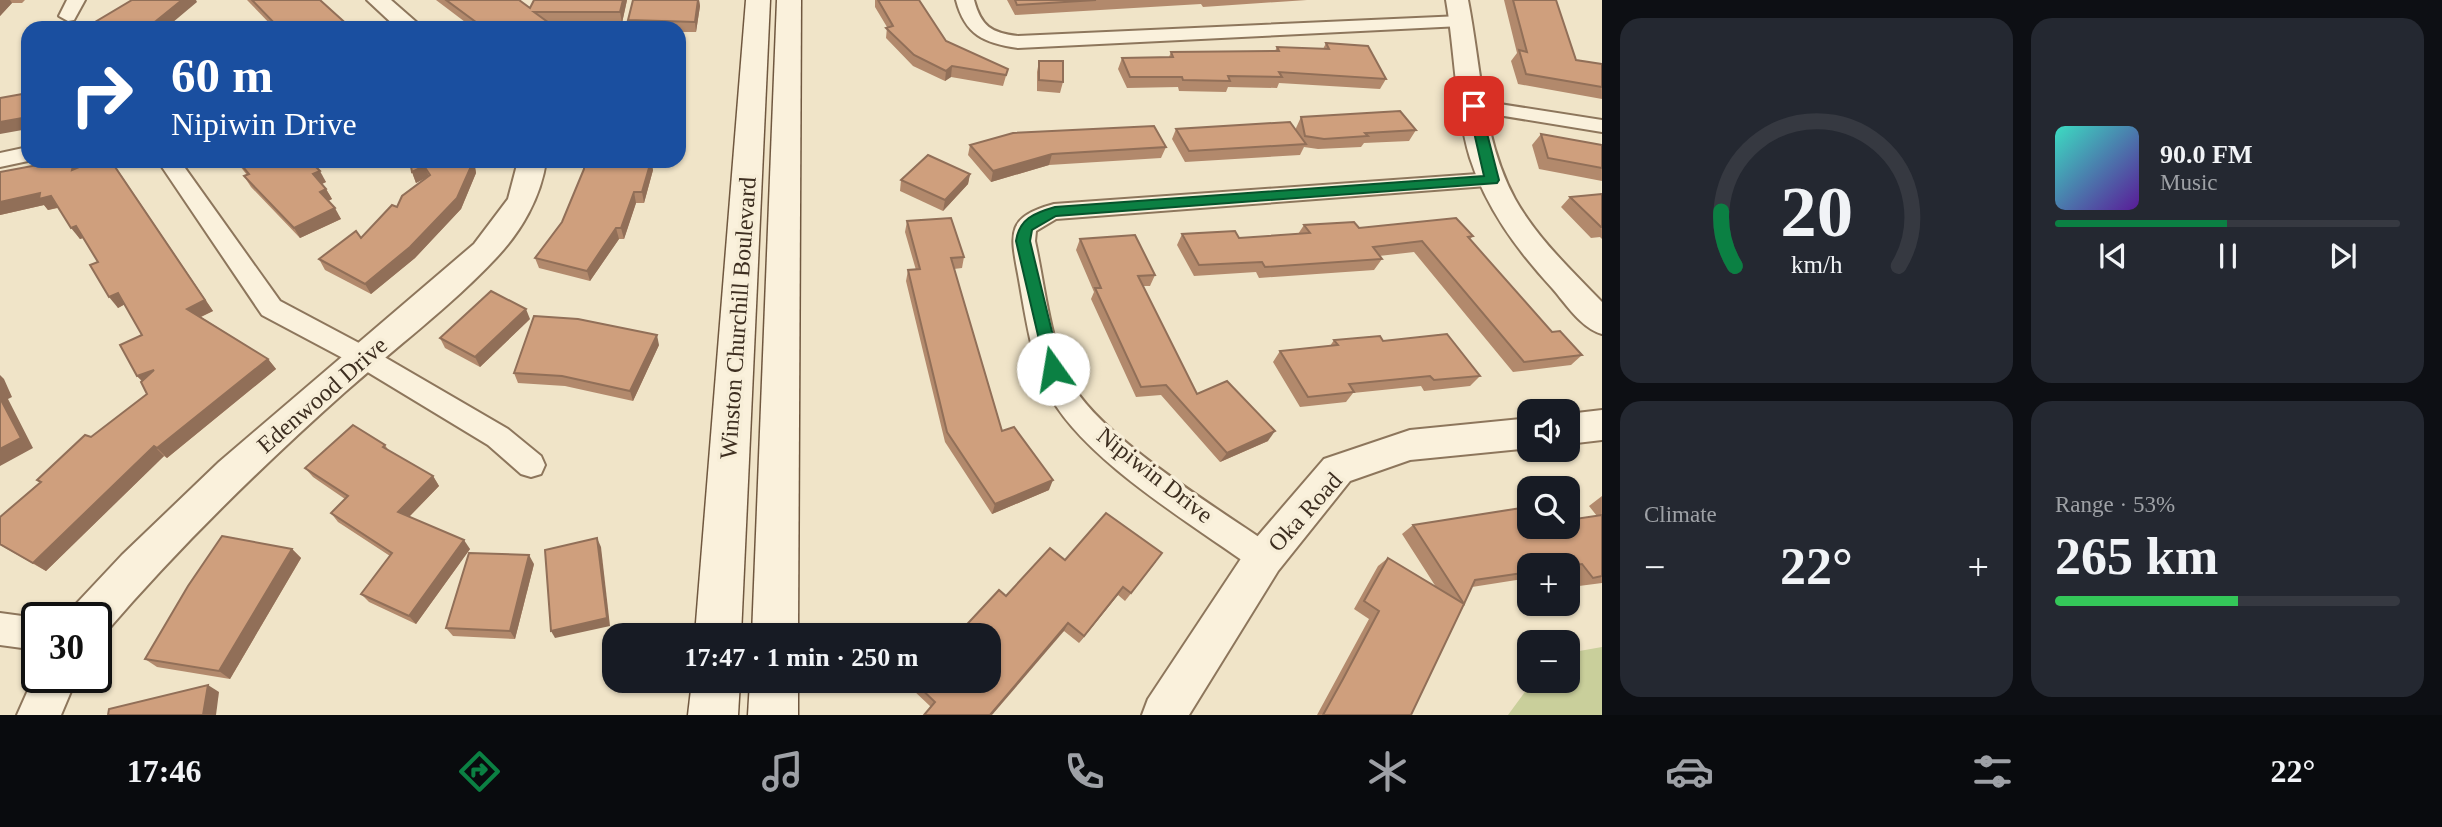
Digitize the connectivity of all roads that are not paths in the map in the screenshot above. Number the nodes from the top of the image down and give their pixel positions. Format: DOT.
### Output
graph roads {
  1 [pos="378,0"];
  2 [pos="758,0"];
  3 [pos="789,0"];
  4 [pos="965,0"];
  5 [pos="1459,10"];
  6 [pos="403,21"];
  7 [pos="1474,106"];
  8 [pos="1602,126"];
  9 [pos="21,156"];
  10 [pos="0,160"];
  11 [pos="174,168"];
  12 [pos="532,168"];
  13 [pos="1492,180"];
  14 [pos="1602,322"];
  15 [pos="365,358"];
  16 [pos="1602,425"];
  17 [pos="1580,428"];
  18 [pos="1517,434"];
  19 [pos="531,464"];
  20 [pos="1264,558"];
  21 [pos="105,602"];
  22 [pos="720,623"];
  23 [pos="775,623"];
  24 [pos="0,629"];
  25 [pos="21,632"];
  26 [pos="49,693"];
  27 [pos="715,693"];
  28 [pos="774,693"];
  29 [pos="39,715"];
  30 [pos="713,715"];
  31 [pos="773,715"];
  32 [pos="1164,715"];
  1 -- 6 [label="street"];
  2 -- 22 [label="main road, Winston Churchill Boulevard"];
  3 -- 23 [label="main road, Winston Churchill Boulevard"];
  4 -- 5 [label="street"];
  5 -- 7 [label="street"];
  7 -- 8 [label="street"];
  7 -- 13 [label="street"];
  9 -- 10 [label="street"];
  11 -- 15 [label="street"];
  12 -- 15 [label="street, Edenwood Drive"];
  13 -- 14 [label="street"];
  13 -- 20 [label="street, Nipiwin Drive"];
  15 -- 19 [label="street"];
  15 -- 21 [label="street, Edenwood Drive"];
  16 -- 17 [label="street"];
  18 -- 20 [label="street, Oka Road"];
  20 -- 32 [label="street, Oka Road"];
  24 -- 25 [label="street"];
  26 -- 29 [label="street"];
  27 -- 30 [label="main road"];
  28 -- 31 [label="main road"];
}
